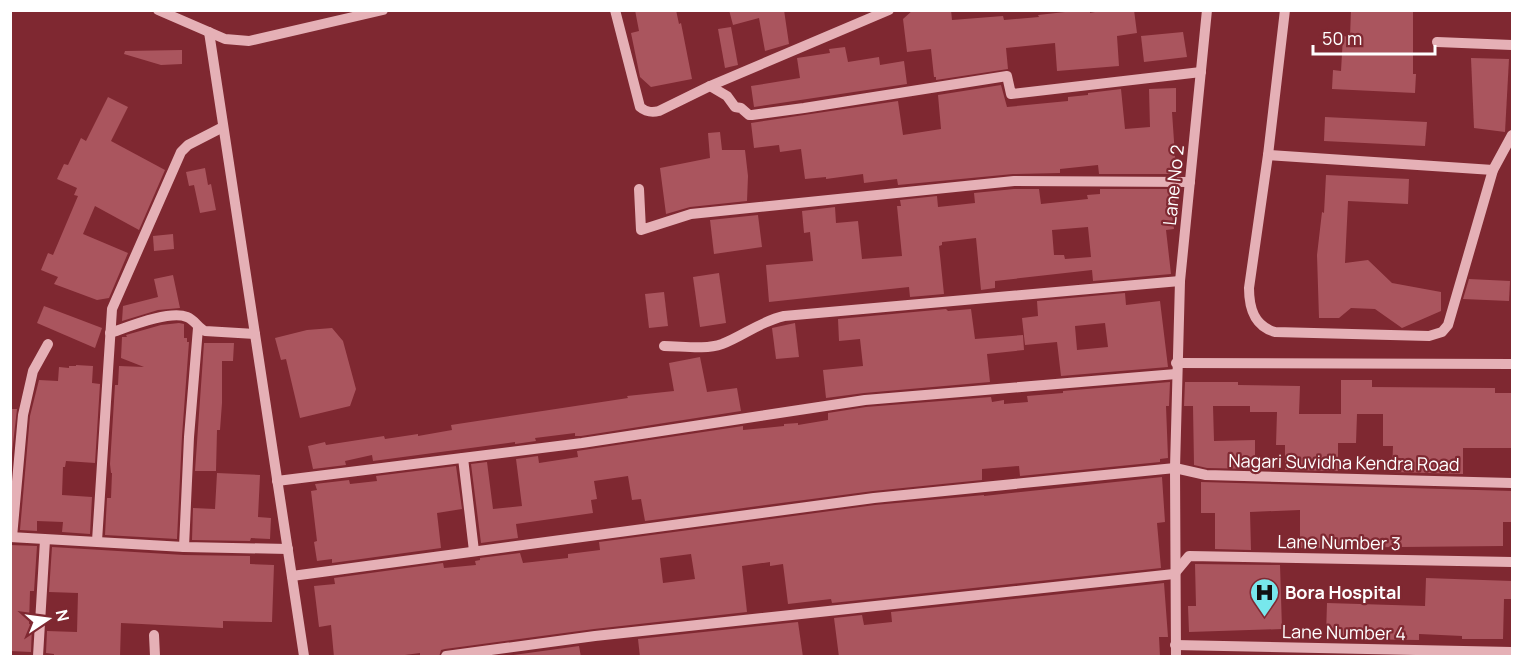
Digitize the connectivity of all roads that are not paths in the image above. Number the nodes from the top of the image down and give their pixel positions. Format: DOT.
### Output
graph roads {
  1 [pos="158,10"];
  2 [pos="382,10"];
  3 [pos="615,10"];
  4 [pos="889,10"];
  5 [pos="1207,10"];
  6 [pos="1285,10"];
  7 [pos="209,32"];
  8 [pos="1437,42"];
  9 [pos="1512,45"];
  10 [pos="1201,72"];
  11 [pos="710,86"];
  12 [pos="223,127"];
  13 [pos="1512,135"];
  14 [pos="1268,155"];
  15 [pos="1493,170"];
  16 [pos="1190,182"];
  17 [pos="639,189"];
  18 [pos="1180,281"];
  19 [pos="198,328"];
  20 [pos="110,333"];
  21 [pos="255,334"];
  22 [pos="48,344"];
  23 [pos="664,346"];
  24 [pos="1512,364"];
  25 [pos="1176,368"];
  26 [pos="463,458"];
  27 [pos="1175,468"];
  28 [pos="277,481"];
  29 [pos="1512,483"];
  30 [pos="11,537"];
  31 [pos="45,540"];
  32 [pos="97,541"];
  33 [pos="184,547"];
  34 [pos="288,549"];
  35 [pos="474,550"];
  36 [pos="1512,562"];
  37 [pos="1174,574"];
  38 [pos="292,576"];
  39 [pos="154,635"];
  40 [pos="1175,651"];
  41 [pos="1512,652"];
  42 [pos="38,657"];
  43 [pos="155,657"];
  44 [pos="304,657"];
  45 [pos="446,657"];
  1 -- 7 [label="street"];
  2 -- 7 [label="street"];
  3 -- 11 [label="street"];
  4 -- 11 [label="street"];
  5 -- 10 [label="street, Lane No 2"];
  6 -- 14 [label="street"];
  7 -- 12 [label="street"];
  8 -- 9 [label="street"];
  10 -- 11 [label="street"];
  10 -- 16 [label="street, Lane No 2"];
  12 -- 20 [label="street"];
  12 -- 21 [label="street"];
  13 -- 15 [label="street"];
  14 -- 15 [label="street"];
  14 -- 15 [label="street"];
  16 -- 17 [label="street"];
  16 -- 18 [label="street, Lane No 2"];
  18 -- 23 [label="street"];
  18 -- 25 [label="street, Lane No 2"];
  19 -- 20 [label="street"];
  19 -- 21 [label="street"];
  19 -- 33 [label="street"];
  20 -- 32 [label="street"];
  21 -- 28 [label="street"];
  22 -- 30 [label="street"];
  24 -- 25 [label="street"];
  25 -- 26 [label="street"];
  25 -- 27 [label="street, Lane No 2"];
  26 -- 28 [label="street"];
  26 -- 35 [label="street"];
  27 -- 29 [label="street, Nagari Suvidha Kendra Road"];
  27 -- 35 [label="street, Nagari Suvidha Kendra Road"];
  27 -- 37 [label="street, Lane No 2"];
  28 -- 34 [label="street"];
  30 -- 31 [label="street"];
  31 -- 32 [label="street"];
  31 -- 42 [label="street"];
  32 -- 33 [label="street"];
  33 -- 34 [label="street"];
  34 -- 38 [label="street"];
  35 -- 38 [label="street, Nagari Suvidha Kendra Road"];
  36 -- 37 [label="street, Lane Number 3"];
  37 -- 40 [label="street, Lane No 2"];
  37 -- 45 [label="street"];
  38 -- 44 [label="street"];
  39 -- 43 [label="street"];
  40 -- 41 [label="street, Lane Number 4"];
}
